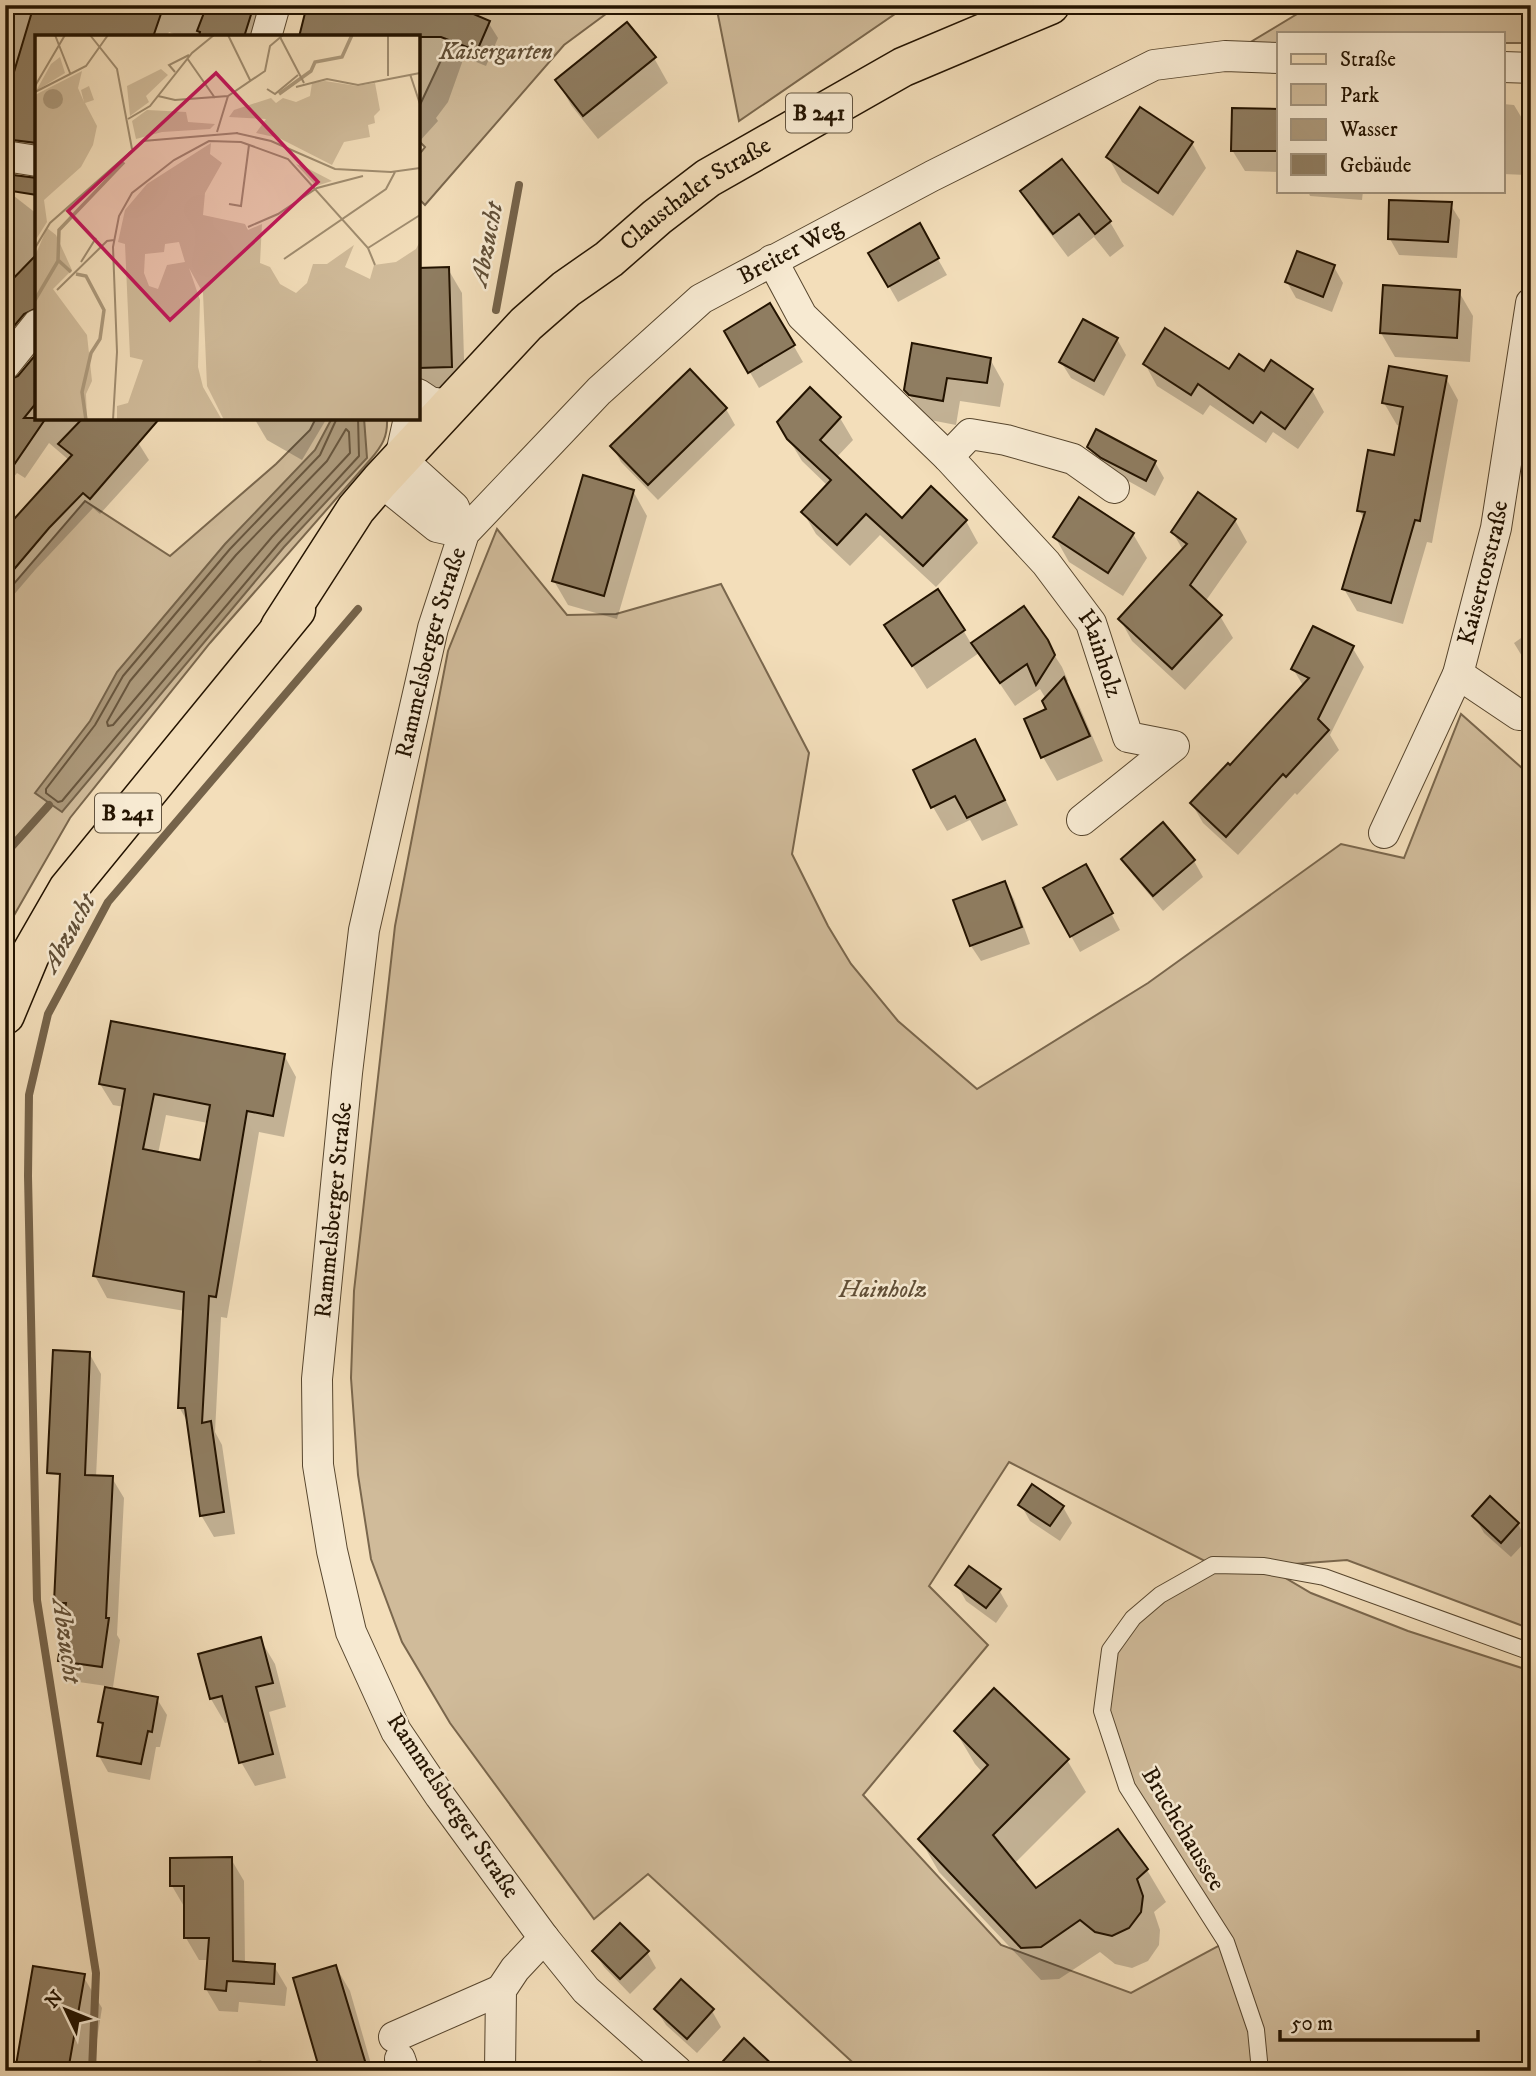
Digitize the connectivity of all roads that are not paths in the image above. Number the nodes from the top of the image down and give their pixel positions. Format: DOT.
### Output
graph roads {
  1 [pos="275,5"];
  2 [pos="1050,5"];
  3 [pos="267,35"];
  4 [pos="1277,58"];
  5 [pos="1504,67"];
  6 [pos="1531,68"];
  7 [pos="5,156"];
  8 [pos="35,161"];
  9 [pos="609,259"];
  10 [pos="772,260"];
  11 [pos="1531,303"];
  12 [pos="35,328"];
  13 [pos="5,365"];
  14 [pos="434,400"];
  15 [pos="409,420"];
  16 [pos="948,457"];
  17 [pos="398,477"];
  18 [pos="1115,488"];
  19 [pos="464,533"];
  20 [pos="1458,674"];
  21 [pos="1519,715"];
  22 [pos="1082,820"];
  23 [pos="1384,833"];
  24 [pos="5,1015"];
  25 [pos="1531,1652"];
  26 [pos="544,1938"];
  27 [pos="501,1990"];
  28 [pos="399,2056"];
  29 [pos="500,2071"];
  30 [pos="677,2071"];
  31 [pos="1260,2071"];
  1 -- 3 [label="street"];
  2 -- 9 [label="main road, Clausthaler Straße / B 241"];
  4 -- 10 [label="street, Breiter Weg"];
  5 -- 6 [label="street"];
  7 -- 8 [label="street"];
  9 -- 14 [label="main road, Clausthaler Straße / B 241"];
  9 -- 17 [label="main road, Clausthaler Straße / B 241"];
  10 -- 16 [label="street, Hainholz"];
  10 -- 19 [label="street, Breiter Weg"];
  11 -- 20 [label="street, Kaisertorstraße"];
  12 -- 13 [label="street"];
  14 -- 17 [label="main road, Clausthaler Straße / B 241"];
  15 -- 17 [label="street"];
  16 -- 18 [label="street"];
  16 -- 22 [label="street, Hainholz"];
  17 -- 19 [label="street"];
  17 -- 24 [label="main road, Clausthaler Straße / B 241"];
  19 -- 26 [label="street, Rammelsberger Straße"];
  20 -- 21 [label="street, Kaisertorstraße"];
  20 -- 23 [label="street, Kaisertorstraße"];
  25 -- 31 [label="lane, Bruchchaussee"];
  26 -- 27 [label="street"];
  26 -- 30 [label="street, Rammelsberger Straße"];
  27 -- 28 [label="street"];
  27 -- 29 [label="street"];
}
